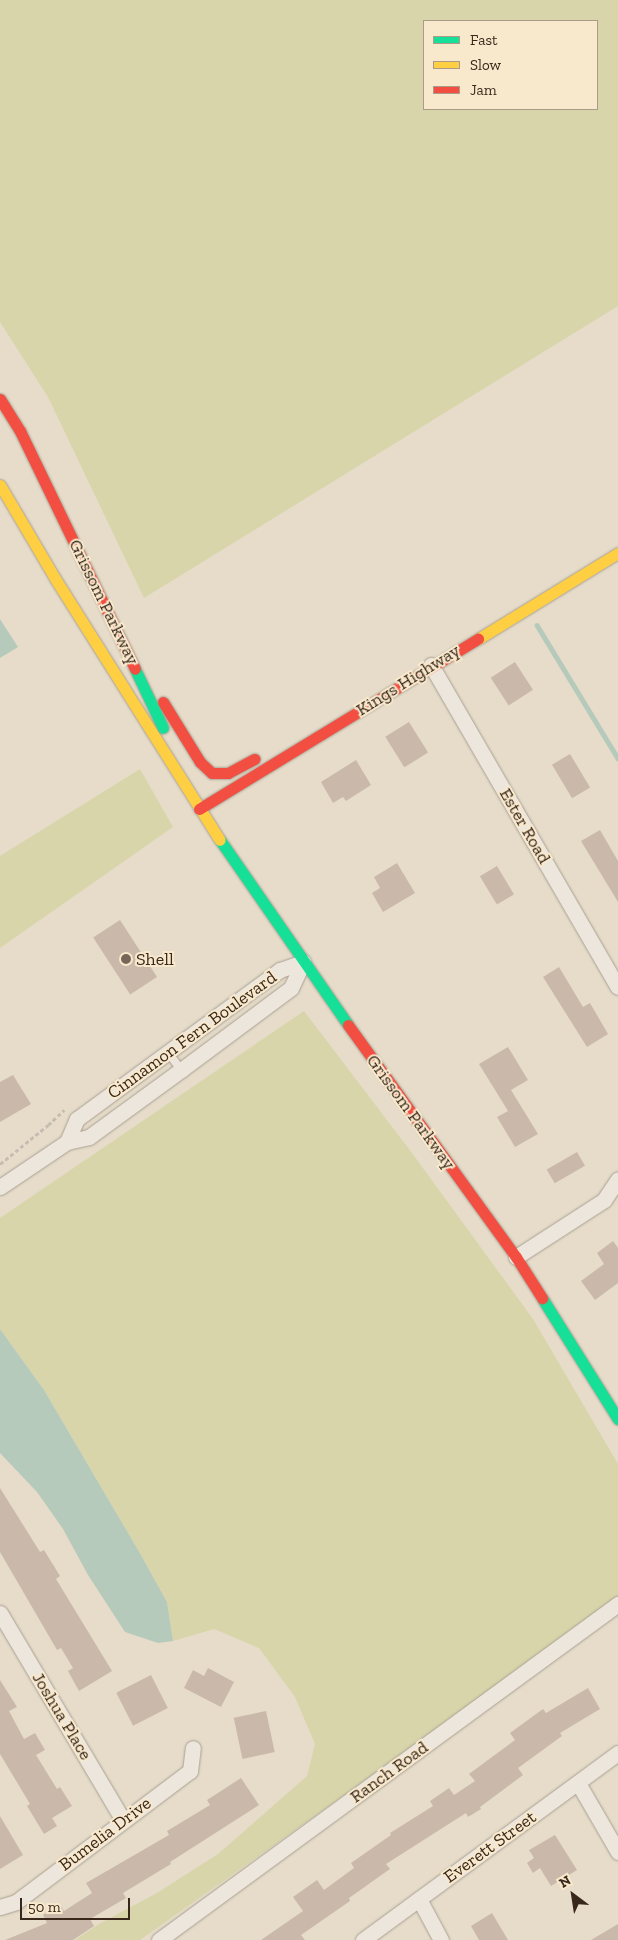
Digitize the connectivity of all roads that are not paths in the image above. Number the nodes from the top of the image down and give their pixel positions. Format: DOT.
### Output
graph roads {
  1 [pos="0,399"];
  2 [pos="0,484"];
  3 [pos="618,553"];
  4 [pos="131,659"];
  5 [pos="431,665"];
  6 [pos="335,725"];
  7 [pos="284,743"];
  8 [pos="268,752"];
  9 [pos="199,809"];
  10 [pos="303,962"];
  11 [pos="618,987"];
  12 [pos="168,1052"];
  13 [pos="181,1070"];
  14 [pos="67,1142"];
  15 [pos="618,1179"];
  16 [pos="0,1187"];
  17 [pos="516,1257"];
  18 [pos="618,1420"];
  19 [pos="618,1604"];
  20 [pos="0,1613"];
  21 [pos="193,1748"];
  22 [pos="618,1753"];
  23 [pos="578,1783"];
  24 [pos="123,1820"];
  25 [pos="618,1852"];
  26 [pos="419,1899"];
  27 [pos="0,1907"];
  28 [pos="159,1940"];
  29 [pos="363,1940"];
  30 [pos="441,1940"];
  1 -- 4 [label="main road, Grissom Parkway"];
  2 -- 9 [label="main road, Grissom Parkway"];
  3 -- 5 [label="main road, Kings Highway"];
  4 -- 8 [label="main road"];
  4 -- 9 [label="main road, Grissom Parkway"];
  5 -- 6 [label="main road, Kings Highway"];
  5 -- 11 [label="street, Ester Road"];
  6 -- 7 [label="main road"];
  6 -- 9 [label="main road, Kings Highway"];
  9 -- 10 [label="main road, Grissom Parkway"];
  10 -- 12 [label="street, Cinnamon Fern Boulevard"];
  10 -- 13 [label="street, Cinnamon Fern Boulevard"];
  10 -- 17 [label="main road, Grissom Parkway"];
  12 -- 13 [label="lane"];
  12 -- 14 [label="street, Cinnamon Fern Boulevard"];
  13 -- 14 [label="street, Cinnamon Fern Boulevard"];
  14 -- 16 [label="street, Cinnamon Fern Boulevard"];
  15 -- 17 [label="street"];
  17 -- 18 [label="main road, Grissom Parkway"];
  19 -- 28 [label="street, Ranch Road"];
  20 -- 24 [label="street, Joshua Place"];
  21 -- 24 [label="street, Bumelia Drive"];
  22 -- 23 [label="street, Everett Street"];
  23 -- 25 [label="street"];
  23 -- 26 [label="street, Everett Street"];
  24 -- 27 [label="street, Bumelia Drive"];
  26 -- 29 [label="street, Everett Street"];
  26 -- 30 [label="street"];
}
